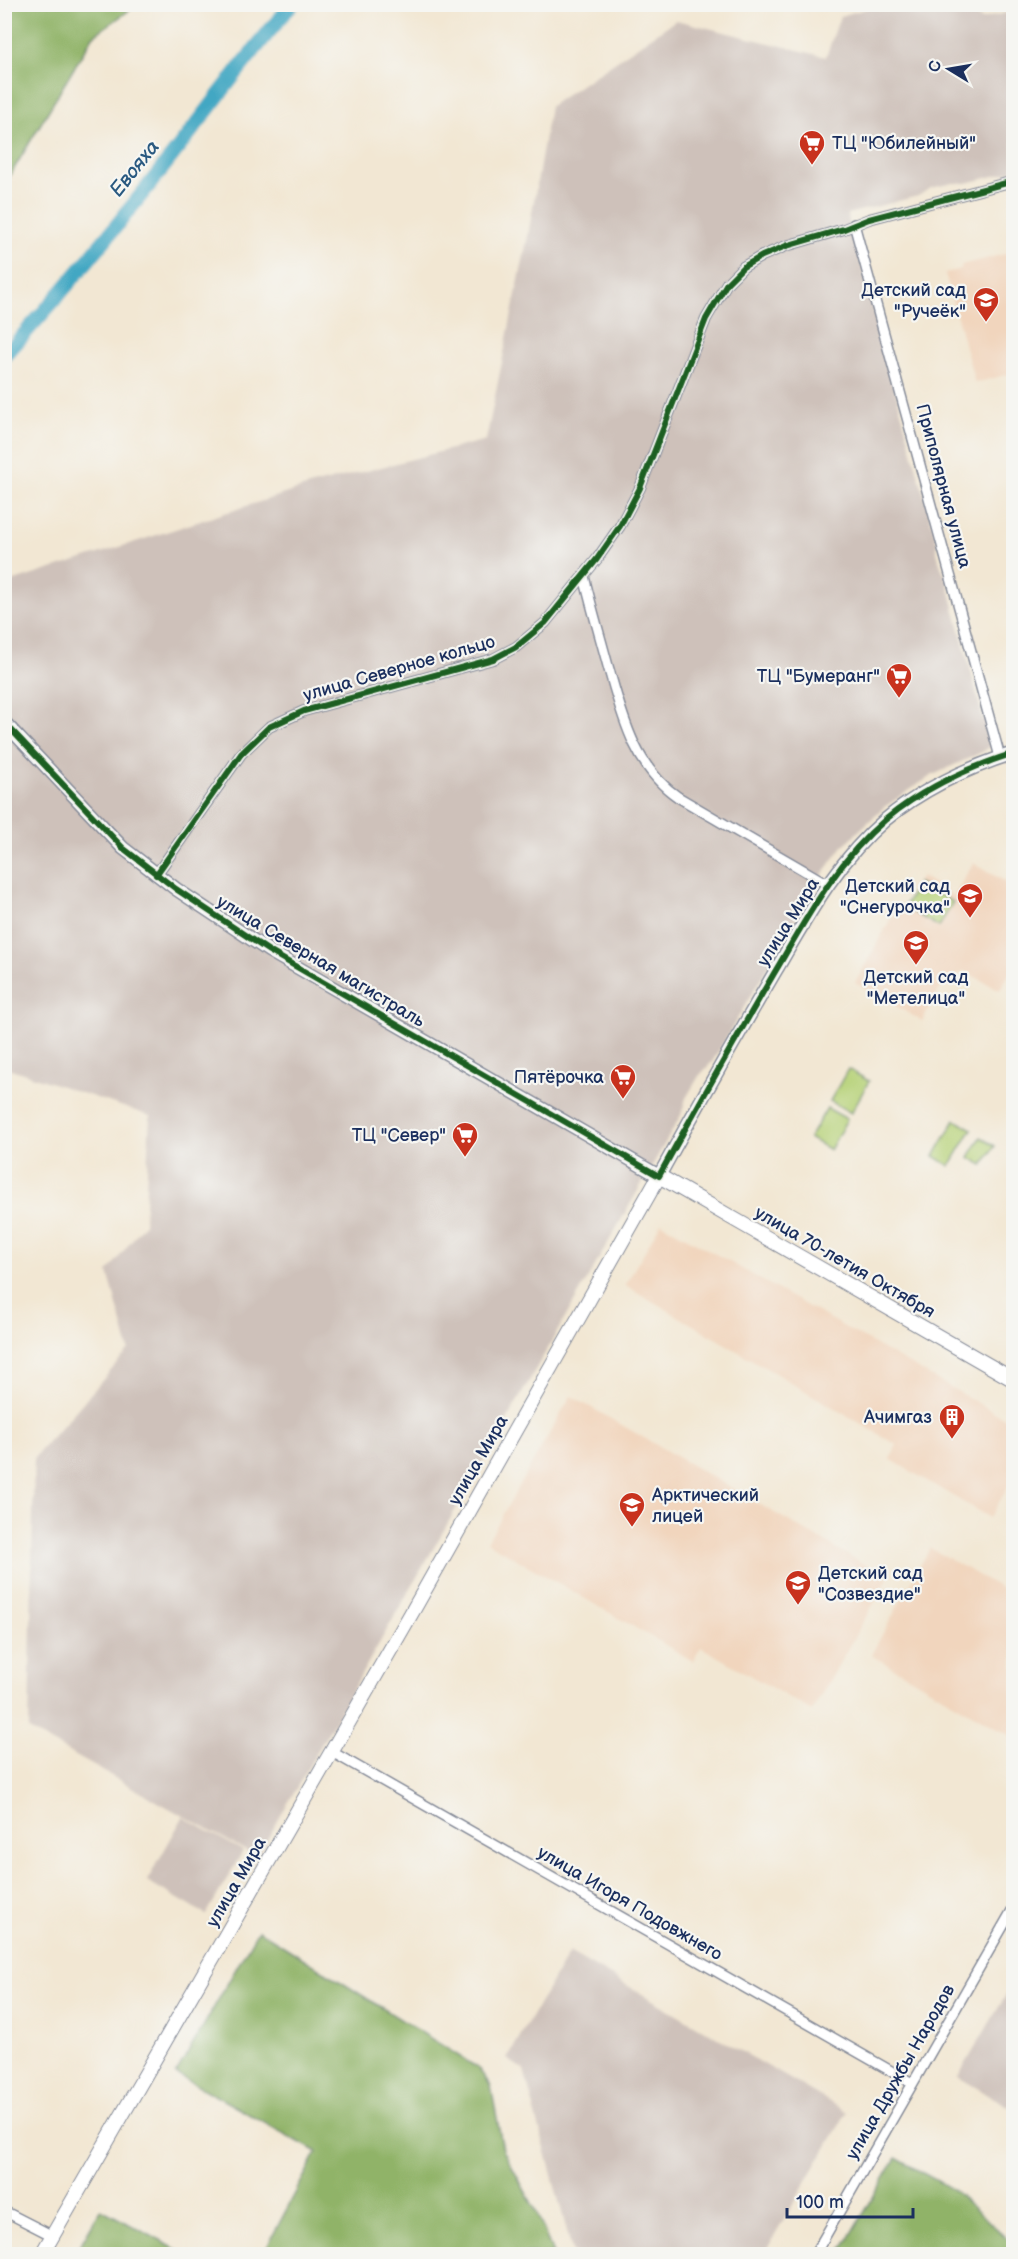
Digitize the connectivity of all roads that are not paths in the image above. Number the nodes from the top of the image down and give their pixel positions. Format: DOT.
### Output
graph roads {
  1 [pos="1014,181"];
  2 [pos="854,224"];
  3 [pos="584,576"];
  4 [pos="4,722"];
  5 [pos="1014,753"];
  6 [pos="1000,758"];
  7 [pos="156,875"];
  8 [pos="828,885"];
  9 [pos="659,1176"];
  10 [pos="1014,1380"];
  11 [pos="332,1752"];
  12 [pos="1014,1907"];
  13 [pos="912,2083"];
  14 [pos="4,2211"];
  15 [pos="53,2236"];
  16 [pos="42,2254"];
  17 [pos="815,2254"];
  1 -- 2 [label="street, улица Северное кольцо"];
  2 -- 3 [label="street, улица Северное кольцо"];
  2 -- 6 [label="street, Приполярная улица"];
  3 -- 7 [label="street, улица Северное кольцо"];
  3 -- 8 [label="street"];
  4 -- 7 [label="street, улица Северная магистраль"];
  5 -- 6 [label="street, улица Мира"];
  6 -- 8 [label="street, улица Мира"];
  7 -- 9 [label="street, улица Северная магистраль"];
  8 -- 9 [label="street, улица Мира"];
  9 -- 10 [label="main road, улица 70-летия Октября"];
  9 -- 11 [label="main road, улица Мира"];
  11 -- 13 [label="street, улица Игоря Подовжнего"];
  11 -- 15 [label="main road, улица Мира"];
  12 -- 13 [label="street, улица Дружбы Народов"];
  13 -- 17 [label="street, улица Дружбы Народов"];
  14 -- 15 [label="street"];
  15 -- 16 [label="main road, улица Мира"];
}
